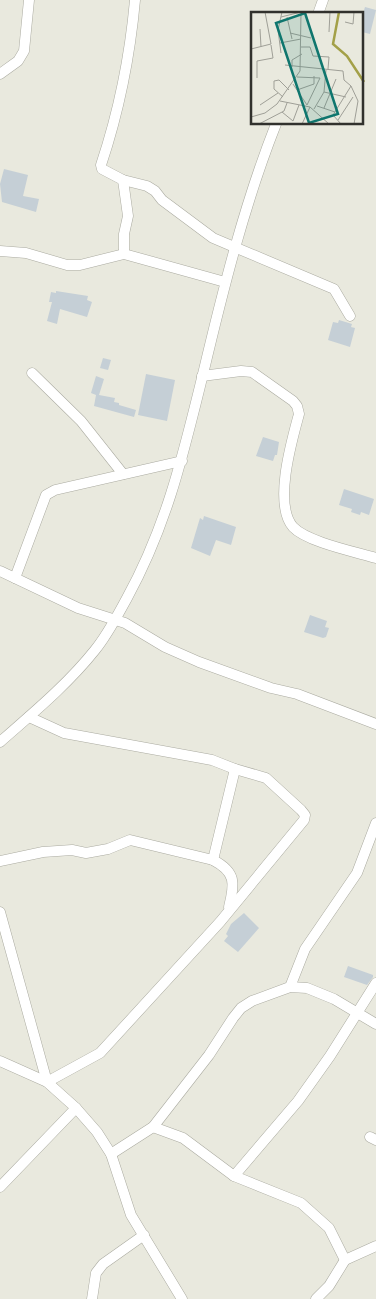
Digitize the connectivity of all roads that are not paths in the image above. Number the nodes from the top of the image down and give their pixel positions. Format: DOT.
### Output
graph roads {
  1 [pos="29,0"];
  2 [pos="135,0"];
  3 [pos="323,0"];
  4 [pos="319,12"];
  5 [pos="0,74"];
  6 [pos="276,125"];
  7 [pos="123,180"];
  8 [pos="235,248"];
  9 [pos="0,251"];
  10 [pos="124,254"];
  11 [pos="225,282"];
  12 [pos="350,316"];
  13 [pos="32,373"];
  14 [pos="202,376"];
  15 [pos="182,461"];
  16 [pos="123,474"];
  17 [pos="376,558"];
  18 [pos="0,571"];
  19 [pos="16,578"];
  20 [pos="115,620"];
  21 [pos="29,717"];
  22 [pos="376,724"];
  23 [pos="0,742"];
  24 [pos="234,769"];
  25 [pos="376,823"];
  26 [pos="213,860"];
  27 [pos="0,861"];
  28 [pos="228,910"];
  29 [pos="0,912"];
  30 [pos="376,984"];
  31 [pos="290,988"];
  32 [pos="356,1013"];
  33 [pos="376,1024"];
  34 [pos="0,1061"];
  35 [pos="47,1082"];
  36 [pos="76,1108"];
  37 [pos="153,1127"];
  38 [pos="111,1154"];
  39 [pos="234,1176"];
  40 [pos="0,1187"];
  41 [pos="144,1235"];
  42 [pos="376,1246"];
  43 [pos="345,1260"];
  44 [pos="92,1299"];
  45 [pos="182,1299"];
  46 [pos="316,1299"];
  1 -- 5 [label="street"];
  2 -- 7 [label="street"];
  3 -- 4 [label="street"];
  6 -- 8 [label="street"];
  7 -- 8 [label="street"];
  7 -- 10 [label="street"];
  8 -- 11 [label="street"];
  8 -- 12 [label="street"];
  9 -- 10 [label="street"];
  10 -- 11 [label="street"];
  11 -- 14 [label="street"];
  13 -- 16 [label="street"];
  14 -- 15 [label="street"];
  14 -- 17 [label="street"];
  15 -- 16 [label="street"];
  15 -- 20 [label="street"];
  16 -- 19 [label="street"];
  18 -- 19 [label="street"];
  19 -- 20 [label="street"];
  20 -- 21 [label="street"];
  20 -- 22 [label="street"];
  21 -- 23 [label="street"];
  21 -- 24 [label="street"];
  24 -- 26 [label="street"];
  24 -- 28 [label="street"];
  25 -- 31 [label="street"];
  26 -- 27 [label="street"];
  26 -- 28 [label="street"];
  28 -- 35 [label="street"];
  29 -- 35 [label="street"];
  30 -- 32 [label="street"];
  31 -- 32 [label="street"];
  31 -- 37 [label="street"];
  32 -- 33 [label="street"];
  32 -- 39 [label="street"];
  34 -- 35 [label="street"];
  35 -- 36 [label="street"];
  36 -- 38 [label="street"];
  36 -- 40 [label="street"];
  37 -- 38 [label="street"];
  37 -- 39 [label="street"];
  38 -- 41 [label="street"];
  39 -- 43 [label="street"];
  41 -- 44 [label="street"];
  41 -- 45 [label="street"];
  42 -- 43 [label="street"];
  43 -- 46 [label="street"];
}
